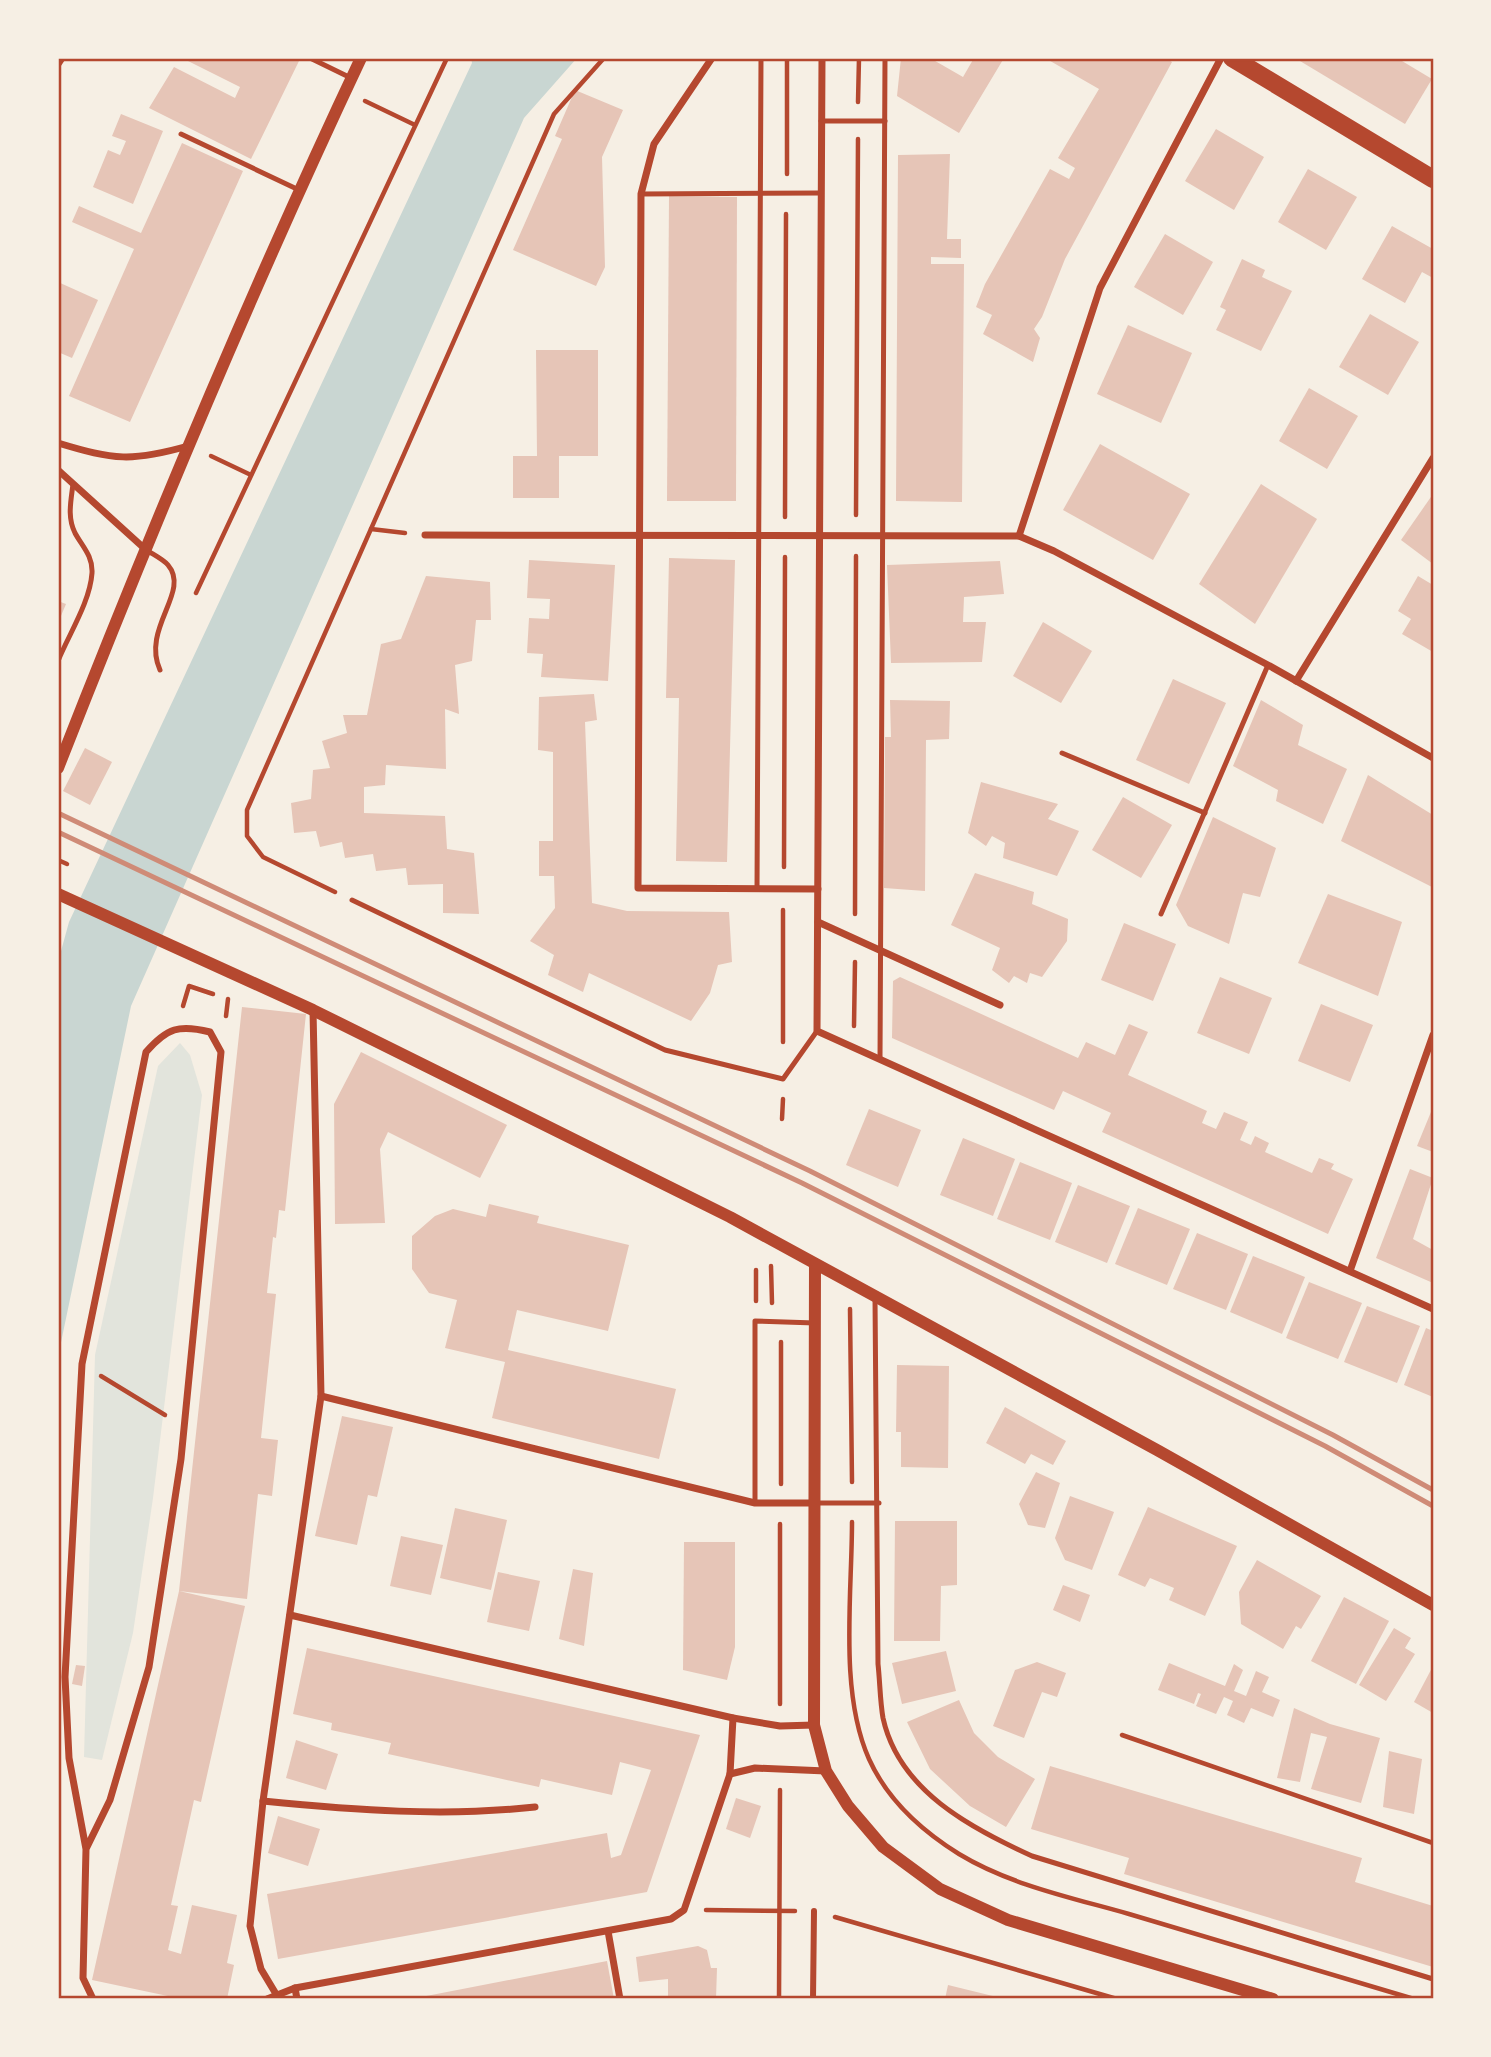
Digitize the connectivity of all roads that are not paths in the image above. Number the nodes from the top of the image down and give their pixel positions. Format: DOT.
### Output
graph roads {
  1 [pos="62,58"];
  2 [pos="310,58"];
  3 [pos="361,58"];
  4 [pos="712,58"];
  5 [pos="761,58"];
  6 [pos="822,58"];
  7 [pos="885,58"];
  8 [pos="1221,58"];
  9 [pos="1232,58"];
  10 [pos="58,64"];
  11 [pos="351,78"];
  12 [pos="821,121"];
  13 [pos="885,121"];
  14 [pos="181,134"];
  15 [pos="1433,179"];
  16 [pos="299,190"];
  17 [pos="760,193"];
  18 [pos="821,193"];
  19 [pos="641,194"];
  20 [pos="58,443"];
  21 [pos="188,446"];
  22 [pos="1433,458"];
  23 [pos="58,470"];
  24 [pos="73,484"];
  25 [pos="425,535"];
  26 [pos="640,536"];
  27 [pos="759,536"];
  28 [pos="820,536"];
  29 [pos="883,536"];
  30 [pos="1019,537"];
  31 [pos="145,549"];
  32 [pos="58,661"];
  33 [pos="1268,665"];
  34 [pos="160,670"];
  35 [pos="1296,681"];
  36 [pos="1062,753"];
  37 [pos="1433,758"];
  38 [pos="58,768"];
  39 [pos="1205,813"];
  40 [pos="757,889"];
  41 [pos="818,889"];
  42 [pos="58,894"];
  43 [pos="352,900"];
  44 [pos="1161,914"];
  45 [pos="818,922"];
  46 [pos="881,950"];
  47 [pos="1000,1004"];
  48 [pos="313,1010"];
  49 [pos="817,1031"];
  50 [pos="1433,1034"];
  51 [pos="880,1060"];
  52 [pos="816,1264"];
  53 [pos="1350,1271"];
  54 [pos="875,1298"];
  55 [pos="1433,1309"];
  56 [pos="816,1323"];
  57 [pos="321,1396"];
  58 [pos="755,1503"];
  59 [pos="815,1503"];
  60 [pos="878,1503"];
  61 [pos="1433,1605"];
  62 [pos="290,1615"];
  63 [pos="733,1718"];
  64 [pos="814,1726"];
  65 [pos="826,1771"];
  66 [pos="730,1774"];
  67 [pos="263,1801"];
  68 [pos="535,1807"];
  69 [pos="86,1849"];
  70 [pos="814,1911"];
  71 [pos="608,1931"];
  72 [pos="1433,1979"];
  73 [pos="295,1988"];
  74 [pos="276,1994"];
  75 [pos="93,1999"];
  76 [pos="267,1999"];
  77 [pos="297,1999"];
  78 [pos="620,1999"];
  79 [pos="813,1999"];
  80 [pos="1273,1999"];
  1 -- 10 [label="street"];
  2 -- 11 [label="lane"];
  3 -- 11 [label="street"];
  4 -- 19 [label="street"];
  5 -- 17 [label="lane"];
  6 -- 12 [label="street"];
  7 -- 13 [label="lane"];
  8 -- 30 [label="street"];
  9 -- 15 [label="main road"];
  11 -- 16 [label="street"];
  12 -- 13 [label="lane"];
  12 -- 18 [label="street"];
  13 -- 29 [label="lane"];
  14 -- 16 [label="lane"];
  16 -- 21 [label="street"];
  17 -- 18 [label="lane"];
  17 -- 19 [label="lane"];
  17 -- 27 [label="lane"];
  18 -- 28 [label="street"];
  19 -- 26 [label="street"];
  20 -- 21 [label="street"];
  21 -- 31 [label="street"];
  22 -- 35 [label="street"];
  23 -- 24 [label="street"];
  24 -- 31 [label="street"];
  24 -- 32 [label="lane"];
  25 -- 26 [label="street"];
  26 -- 27 [label="street"];
  26 -- 40 [label="street"];
  27 -- 28 [label="street"];
  27 -- 40 [label="lane"];
  28 -- 29 [label="street"];
  28 -- 41 [label="street"];
  29 -- 30 [label="street"];
  29 -- 46 [label="lane"];
  30 -- 33 [label="street"];
  31 -- 34 [label="lane"];
  31 -- 38 [label="street"];
  33 -- 35 [label="street"];
  33 -- 39 [label="lane"];
  35 -- 37 [label="street"];
  36 -- 39 [label="lane"];
  39 -- 44 [label="lane"];
  40 -- 41 [label="street"];
  41 -- 45 [label="street"];
  42 -- 48 [label="street"];
  43 -- 49 [label="lane"];
  45 -- 46 [label="street"];
  45 -- 49 [label="street"];
  46 -- 47 [label="street"];
  46 -- 51 [label="lane"];
  48 -- 52 [label="street"];
  48 -- 57 [label="street"];
  49 -- 51 [label="street"];
  50 -- 53 [label="street"];
  51 -- 53 [label="street"];
  52 -- 54 [label="street"];
  52 -- 56 [label="street"];
  53 -- 55 [label="street"];
  54 -- 60 [label="lane"];
  54 -- 61 [label="street"];
  56 -- 58 [label="lane"];
  56 -- 59 [label="street"];
  57 -- 58 [label="street"];
  57 -- 62 [label="street"];
  58 -- 59 [label="street"];
  59 -- 60 [label="lane"];
  59 -- 64 [label="street"];
  60 -- 72 [label="lane"];
  62 -- 63 [label="street"];
  62 -- 67 [label="street"];
  63 -- 64 [label="street"];
  63 -- 66 [label="street"];
  64 -- 65 [label="street"];
  65 -- 66 [label="street"];
  65 -- 80 [label="street"];
  66 -- 71 [label="street"];
  67 -- 68 [label="street"];
  67 -- 74 [label="street"];
  69 -- 69 [label="street"];
  69 -- 75 [label="street"];
  70 -- 79 [label="street"];
  71 -- 73 [label="street"];
  71 -- 78 [label="street"];
  73 -- 74 [label="street"];
  73 -- 77 [label="street"];
  74 -- 76 [label="street"];
}
